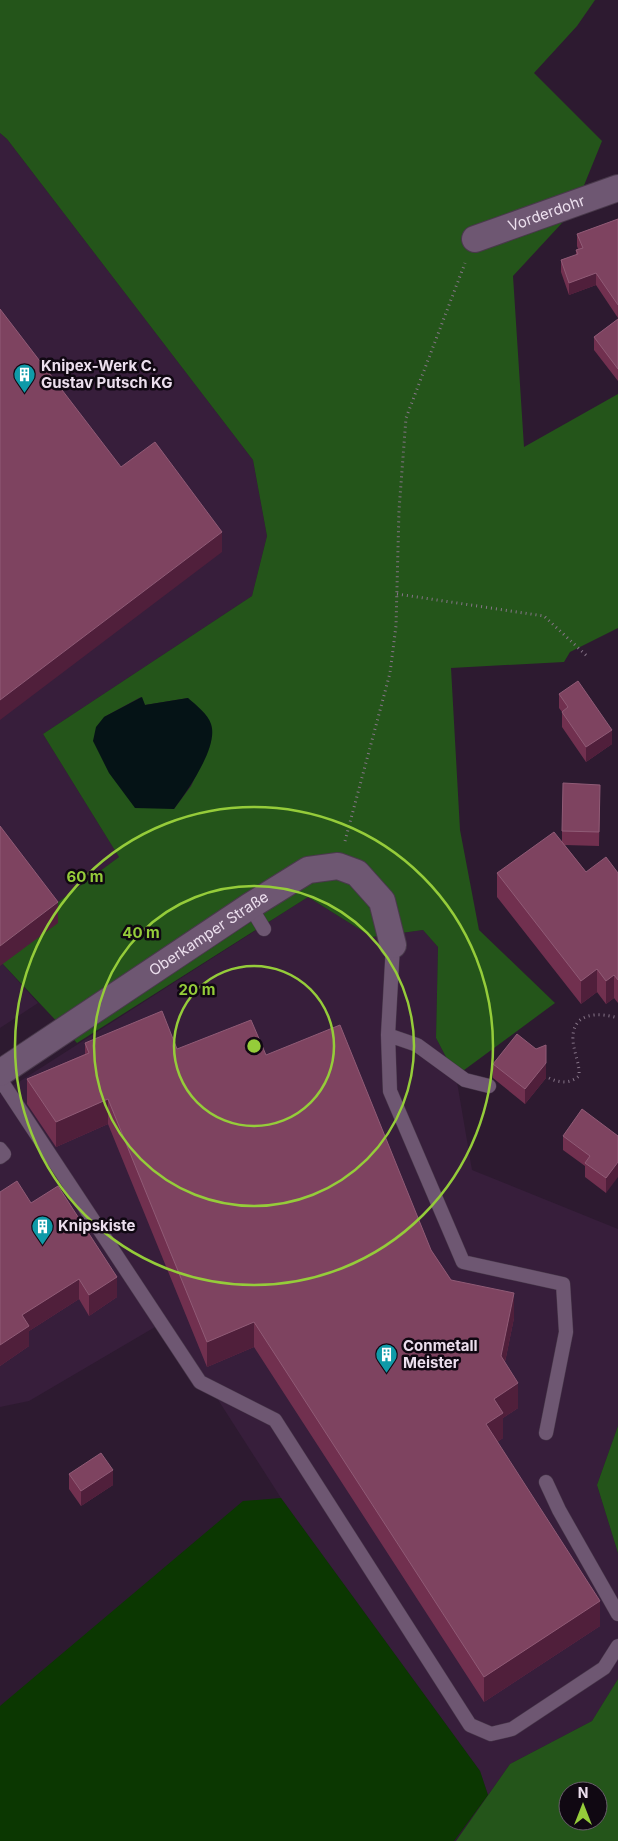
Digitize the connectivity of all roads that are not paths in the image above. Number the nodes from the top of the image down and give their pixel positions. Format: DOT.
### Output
graph roads {
  1 [pos="618,188"];
  2 [pos="474,239"];
  3 [pos="250,906"];
  4 [pos="264,930"];
  5 [pos="393,945"];
  6 [pos="388,1035"];
  7 [pos="0,1073"];
  8 [pos="0,1079"];
  9 [pos="489,1086"];
  10 [pos="0,1149"];
  11 [pos="0,1157"];
  12 [pos="546,1433"];
  13 [pos="546,1482"];
  14 [pos="618,1614"];
  15 [pos="618,1646"];
  1 -- 2 [label="street, Vorderdohr"];
  3 -- 4 [label="lane"];
  3 -- 5 [label="street, Oberkamper Straße"];
  3 -- 7 [label="street, Oberkamper Straße"];
  5 -- 6 [label="lane"];
  6 -- 9 [label="lane"];
  6 -- 12 [label="lane"];
  8 -- 15 [label="lane"];
  10 -- 11 [label="lane"];
  13 -- 14 [label="lane"];
}
